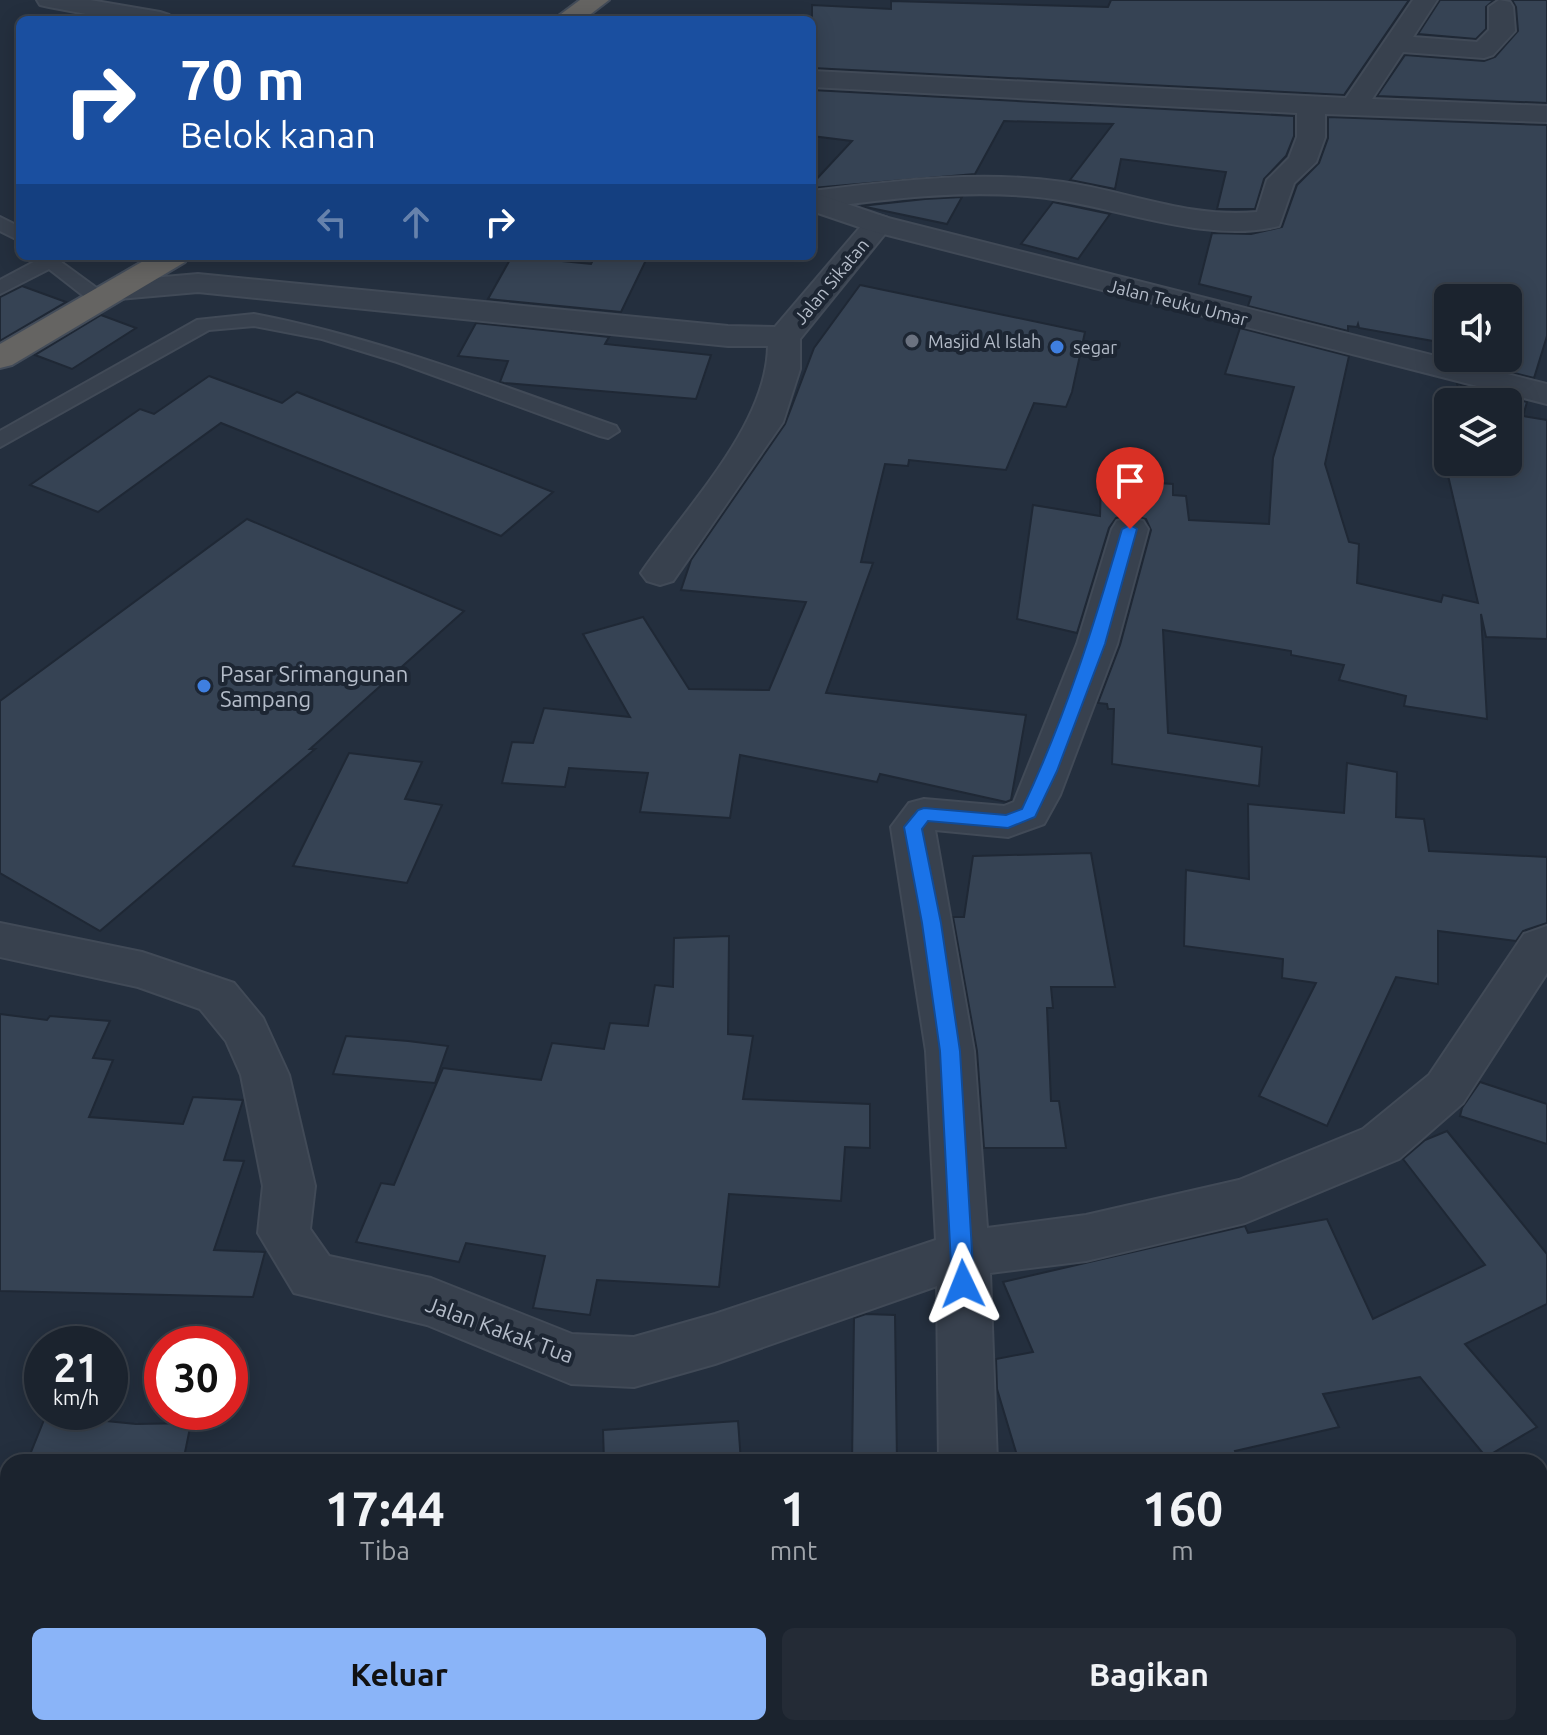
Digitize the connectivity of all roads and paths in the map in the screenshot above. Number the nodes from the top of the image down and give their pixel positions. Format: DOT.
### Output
graph roads {
  1 [pos="49,0"];
  2 [pos="597,0"];
  3 [pos="1425,0"];
  4 [pos="1501,7"];
  5 [pos="138,16"];
  6 [pos="572,16"];
  7 [pos="1395,44"];
  8 [pos="816,79"];
  9 [pos="1311,105"];
  10 [pos="1354,107"];
  11 [pos="1547,114"];
  12 [pos="816,200"];
  13 [pos="816,201"];
  14 [pos="878,224"];
  15 [pos="45,260"];
  16 [pos="51,260"];
  17 [pos="167,260"];
  18 [pos="192,270"];
  19 [pos="0,288"];
  20 [pos="110,295"];
  21 [pos="784,337"];
  22 [pos="0,358"];
  23 [pos="1547,394"];
  24 [pos="608,431"];
  25 [pos="0,440"];
  26 [pos="1130,529"];
  27 [pos="660,573"];
  28 [pos="0,940"];
  29 [pos="1547,943"];
  30 [pos="963,1254"];
  31 [pos="968,1454"];
  1 -- 5 [label="street"];
  2 -- 6 [label="highway"];
  3 -- 7 [label="street"];
  4 -- 7 [label="street"];
  7 -- 10 [label="street"];
  8 -- 9 [label="street"];
  9 -- 10 [label="street"];
  9 -- 12 [label="street"];
  10 -- 11 [label="street"];
  13 -- 14 [label="street, Jalan Teuku Umar"];
  14 -- 21 [label="street, Jalan Sikatan"];
  14 -- 23 [label="street, Jalan Teuku Umar"];
  15 -- 19 [label="lane"];
  16 -- 20 [label="lane"];
  17 -- 20 [label="highway"];
  18 -- 20 [label="street"];
  18 -- 21 [label="street"];
  20 -- 22 [label="highway"];
  21 -- 27 [label="street"];
  24 -- 25 [label="lane"];
  26 -- 30 [label="street"];
  28 -- 30 [label="street, Jalan Kakak Tua"];
  29 -- 30 [label="street, Jalan Kakak Tua"];
  30 -- 31 [label="street"];
}
